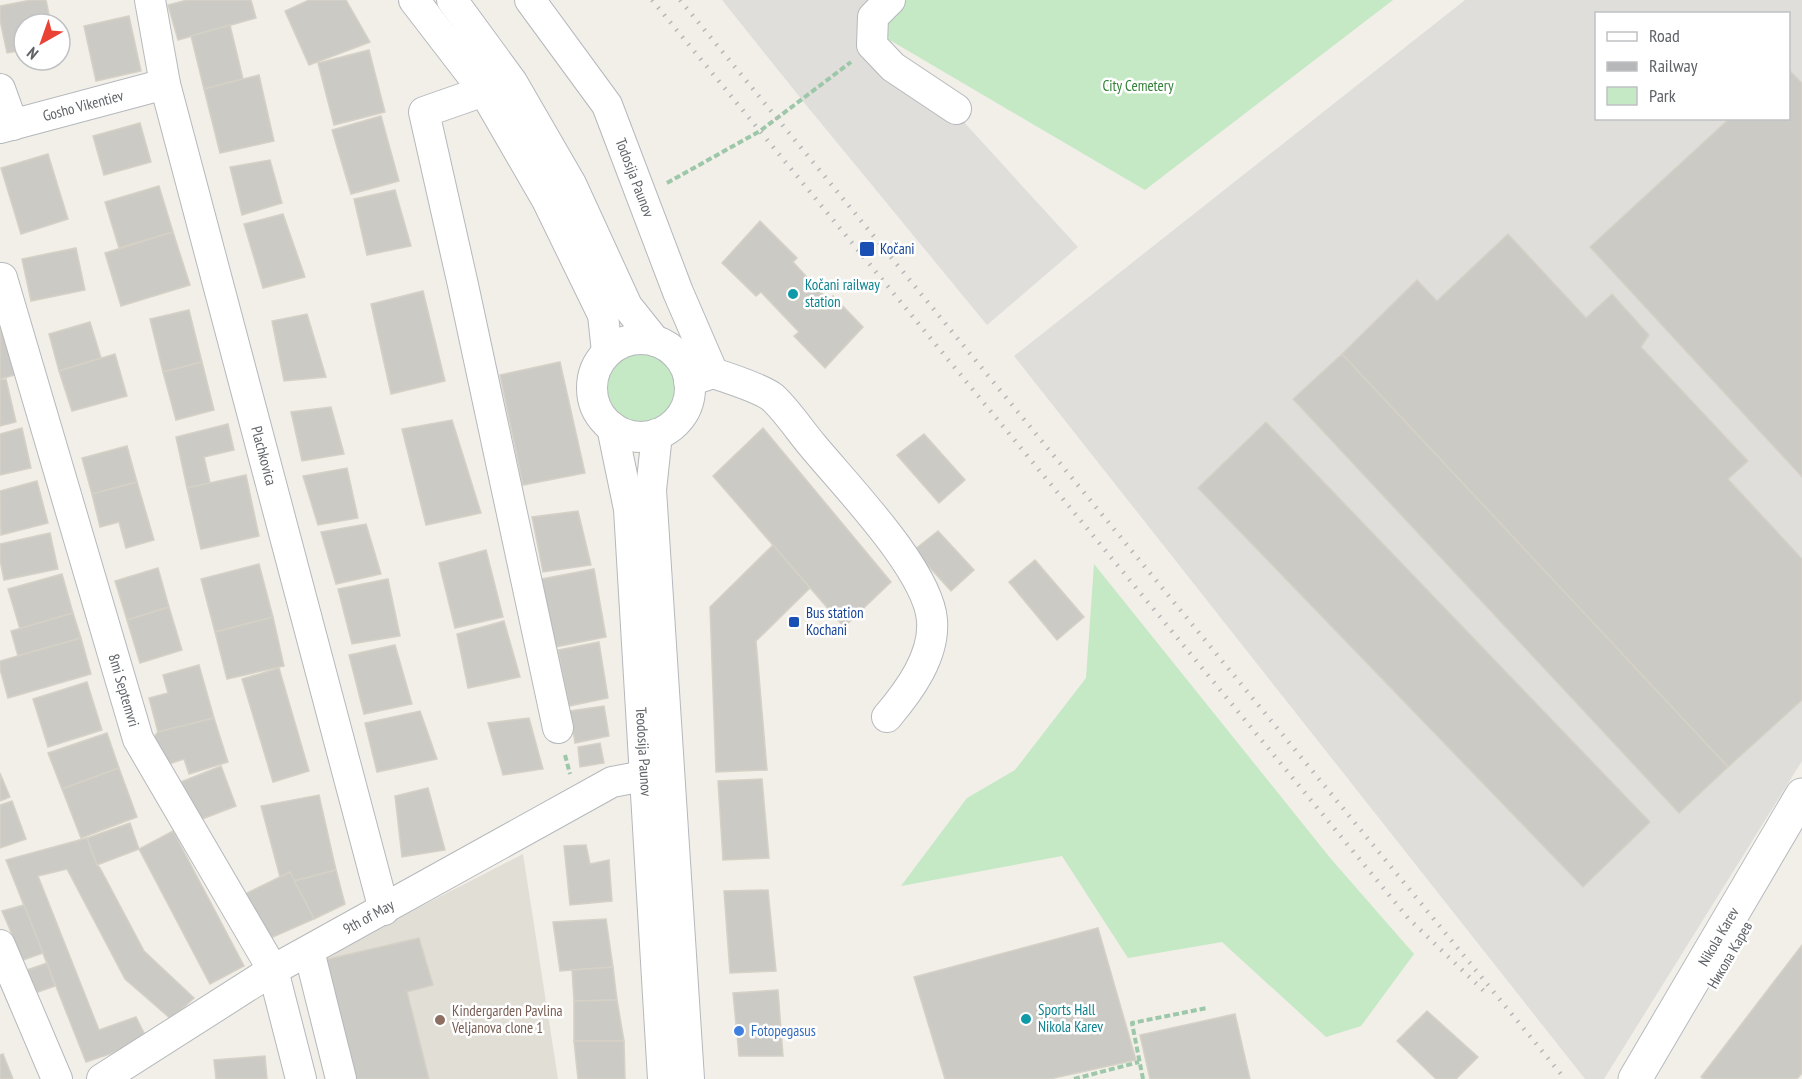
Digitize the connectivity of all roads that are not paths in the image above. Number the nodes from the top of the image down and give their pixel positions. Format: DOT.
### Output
graph roads {
  1 [pos="150,0"];
  2 [pos="414,0"];
  3 [pos="452,0"];
  4 [pos="530,0"];
  5 [pos="890,0"];
  6 [pos="165,84"];
  7 [pos="0,89"];
  8 [pos="484,91"];
  9 [pos="956,109"];
  10 [pos="7,126"];
  11 [pos="2,278"];
  12 [pos="655,341"];
  13 [pos="607,352"];
  14 [pos="701,377"];
  15 [pos="612,427"];
  16 [pos="657,434"];
  17 [pos="886,717"];
  18 [pos="558,728"];
  19 [pos="644,776"];
  20 [pos="1802,795"];
  21 [pos="1802,830"];
  22 [pos="384,910"];
  23 [pos="0,945"];
  24 [pos="309,951"];
  25 [pos="273,970"];
  26 [pos="57,1079"];
  27 [pos="102,1079"];
  28 [pos="302,1079"];
  29 [pos="342,1079"];
  30 [pos="663,1079"];
  31 [pos="689,1079"];
  32 [pos="1635,1079"];
  33 [pos="1656,1079"];
  1 -- 6 [label="street, Plachkovica"];
  2 -- 8 [label="street"];
  3 -- 12 [label="street"];
  4 -- 14 [label="street, Todosija Paunov"];
  5 -- 9 [label="street"];
  6 -- 10 [label="street, Gosho Vikentiev"];
  6 -- 22 [label="street, Plachkovica"];
  7 -- 10 [label="street"];
  8 -- 13 [label="street"];
  8 -- 18 [label="street"];
  11 -- 25 [label="street, 8mi Septemvri"];
  12 -- 13 [label="street"];
  12 -- 14 [label="street"];
  13 -- 15 [label="street"];
  14 -- 16 [label="street"];
  14 -- 17 [label="street"];
  15 -- 16 [label="street"];
  15 -- 19 [label="street, Teodosija Paunov"];
  16 -- 31 [label="street, Teodosija Paunov"];
  19 -- 22 [label="street, 9th of May"];
  19 -- 30 [label="street, Teodosija Paunov"];
  20 -- 32 [label="main road, Nikola Karev"];
  21 -- 33 [label="main road, Никола Карев"];
  22 -- 24 [label="street, 9th of May"];
  23 -- 26 [label="street"];
  24 -- 25 [label="street, 9th of May"];
  24 -- 29 [label="street"];
  25 -- 27 [label="street, 9th of May"];
  25 -- 28 [label="street, 8mi Septemvri"];
}
